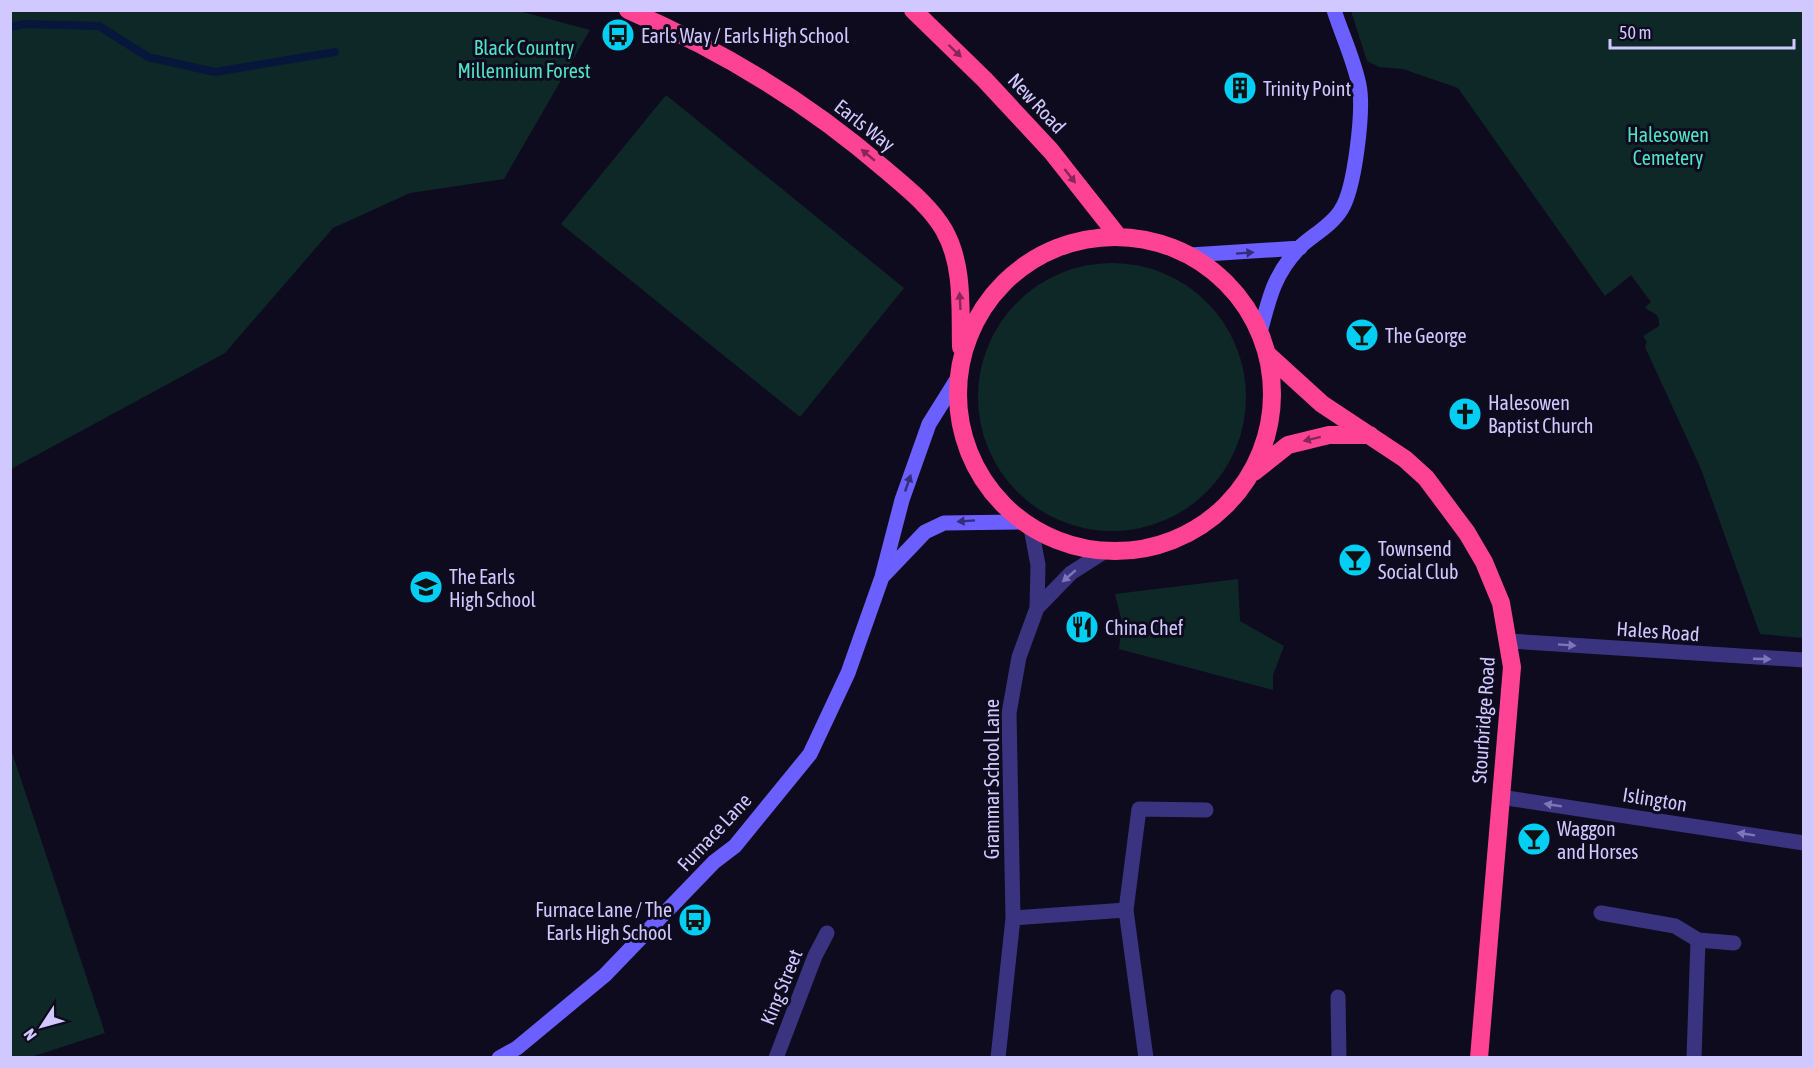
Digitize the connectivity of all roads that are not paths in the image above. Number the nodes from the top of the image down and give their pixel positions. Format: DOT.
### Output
graph roads {
  1 [pos="628,10"];
  2 [pos="913,10"];
  3 [pos="1334,10"];
  4 [pos="1118,236"];
  5 [pos="1300,248"];
  6 [pos="1190,255"];
  7 [pos="1260,333"];
  8 [pos="1267,354"];
  9 [pos="960,367"];
  10 [pos="1370,435"];
  11 [pos="1249,475"];
  12 [pos="1028,525"];
  13 [pos="1107,550"];
  14 [pos="882,577"];
  15 [pos="1037,608"];
  16 [pos="1509,641"];
  17 [pos="1803,660"];
  18 [pos="1500,797"];
  19 [pos="1206,810"];
  20 [pos="1803,843"];
  21 [pos="1126,910"];
  22 [pos="1601,913"];
  23 [pos="1013,918"];
  24 [pos="827,933"];
  25 [pos="1698,940"];
  26 [pos="1734,943"];
  27 [pos="1338,998"];
  28 [pos="499,1058"];
  29 [pos="776,1058"];
  30 [pos="998,1058"];
  31 [pos="1146,1058"];
  32 [pos="1339,1058"];
  33 [pos="1479,1058"];
  34 [pos="1694,1058"];
  9 -- 1 [label="highway, Earls Way, one-way"];
  2 -- 4 [label="highway, New Road, one-way"];
  3 -- 5 [label="street"];
  4 -- 6 [label="highway"];
  4 -- 9 [label="highway"];
  6 -- 5 [label="street, one-way"];
  5 -- 7 [label="street"];
  6 -- 7 [label="highway"];
  7 -- 8 [label="highway"];
  8 -- 10 [label="highway, Stourbridge Road"];
  8 -- 11 [label="highway"];
  9 -- 12 [label="highway, Earls Way"];
  14 -- 9 [label="street, Furnace Lane, one-way"];
  10 -- 11 [label="highway, one-way"];
  10 -- 16 [label="highway, Stourbridge Road"];
  11 -- 13 [label="highway"];
  12 -- 13 [label="highway"];
  12 -- 14 [label="street, Furnace Lane, one-way"];
  12 -- 15 [label="street, Grammar School Lane"];
  13 -- 15 [label="street, Grammar School Lane, one-way"];
  14 -- 28 [label="street, Furnace Lane"];
  15 -- 23 [label="street, Grammar School Lane"];
  16 -- 17 [label="street, Hales Road, one-way"];
  16 -- 18 [label="highway, Stourbridge Road"];
  20 -- 18 [label="street, Islington, one-way"];
  18 -- 33 [label="highway, Stourbridge Road"];
  19 -- 21 [label="street"];
  21 -- 23 [label="street"];
  21 -- 31 [label="street"];
  22 -- 25 [label="street"];
  23 -- 30 [label="street, Grammar School Lane"];
  24 -- 29 [label="street, King Street"];
  25 -- 26 [label="street"];
  25 -- 34 [label="street"];
  27 -- 32 [label="street"];
}
